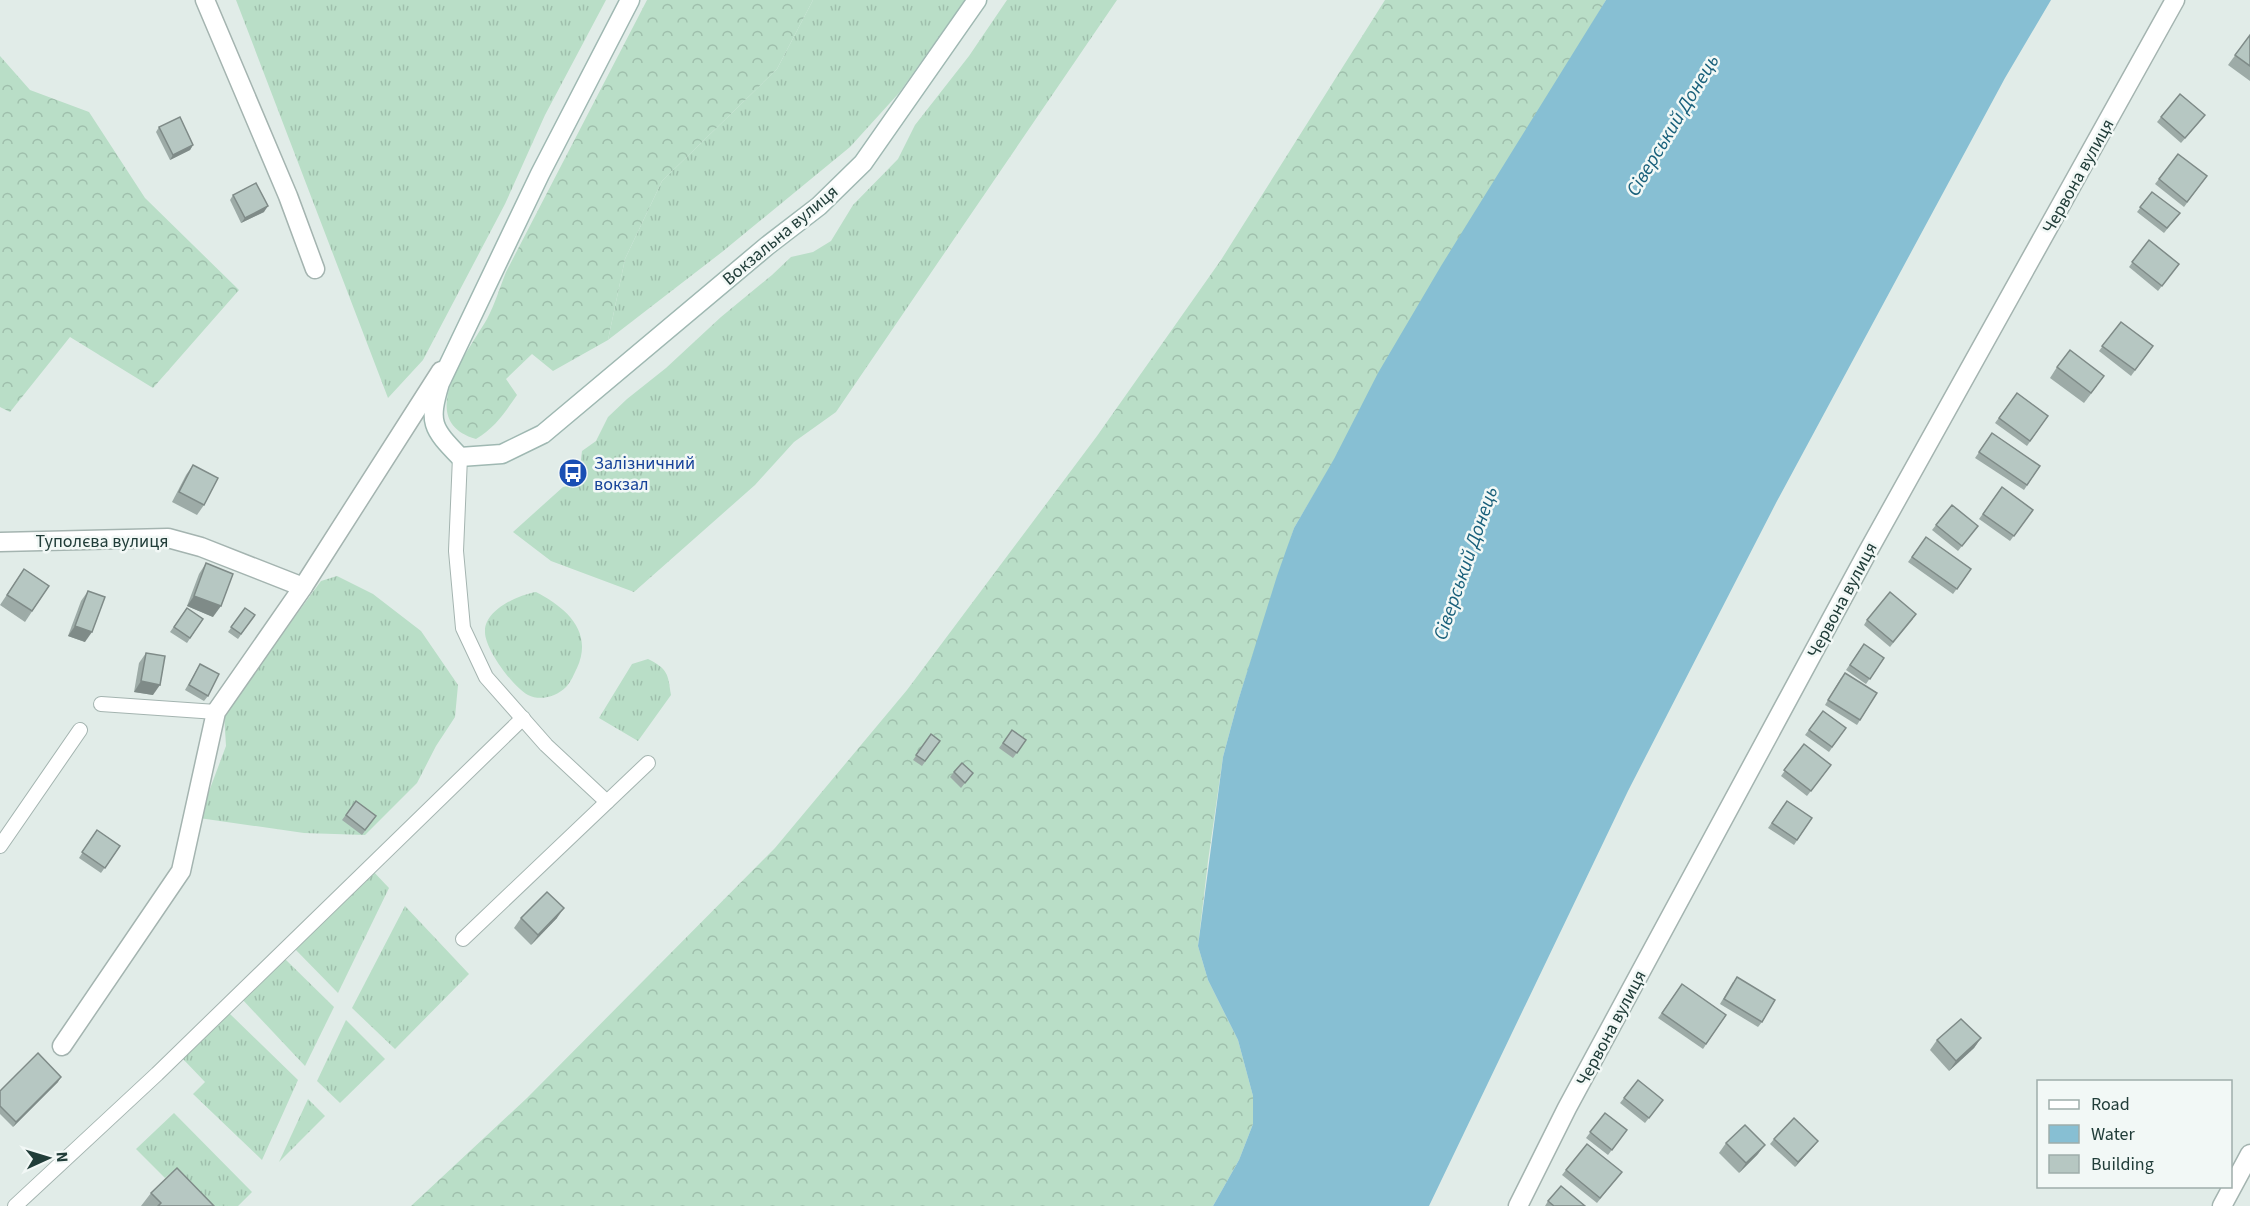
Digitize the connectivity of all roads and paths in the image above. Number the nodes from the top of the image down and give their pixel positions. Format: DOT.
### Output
graph roads {
  1 [pos="205,0"];
  2 [pos="630,0"];
  3 [pos="977,0"];
  4 [pos="2175,0"];
  5 [pos="315,269"];
  6 [pos="455,349"];
  7 [pos="460,457"];
  8 [pos="0,542"];
  9 [pos="303,587"];
  10 [pos="101,704"];
  11 [pos="216,712"];
  12 [pos="523,718"];
  13 [pos="80,730"];
  14 [pos="648,763"];
  15 [pos="607,802"];
  16 [pos="0,846"];
  17 [pos="463,939"];
  18 [pos="62,1046"];
  19 [pos="2250,1154"];
  20 [pos="2232,1187"];
  21 [pos="2232,1188"];
  22 [pos="15,1206"];
  23 [pos="1518,1206"];
  24 [pos="2222,1206"];
  1 -- 5 [label="street"];
  2 -- 6 [label="street"];
  3 -- 7 [label="street, Вокзальна вулиця"];
  4 -- 23 [label="street, Червона вулиця"];
  6 -- 7 [label="street"];
  6 -- 9 [label="street"];
  7 -- 12 [label="lane"];
  8 -- 9 [label="street, Туполєва вулиця"];
  9 -- 11 [label="street"];
  10 -- 11 [label="lane"];
  11 -- 18 [label="street"];
  12 -- 15 [label="lane"];
  12 -- 22 [label="lane"];
  13 -- 16 [label="lane"];
  14 -- 15 [label="lane"];
  15 -- 17 [label="lane"];
  19 -- 20 [label="street"];
  21 -- 24 [label="street"];
}
